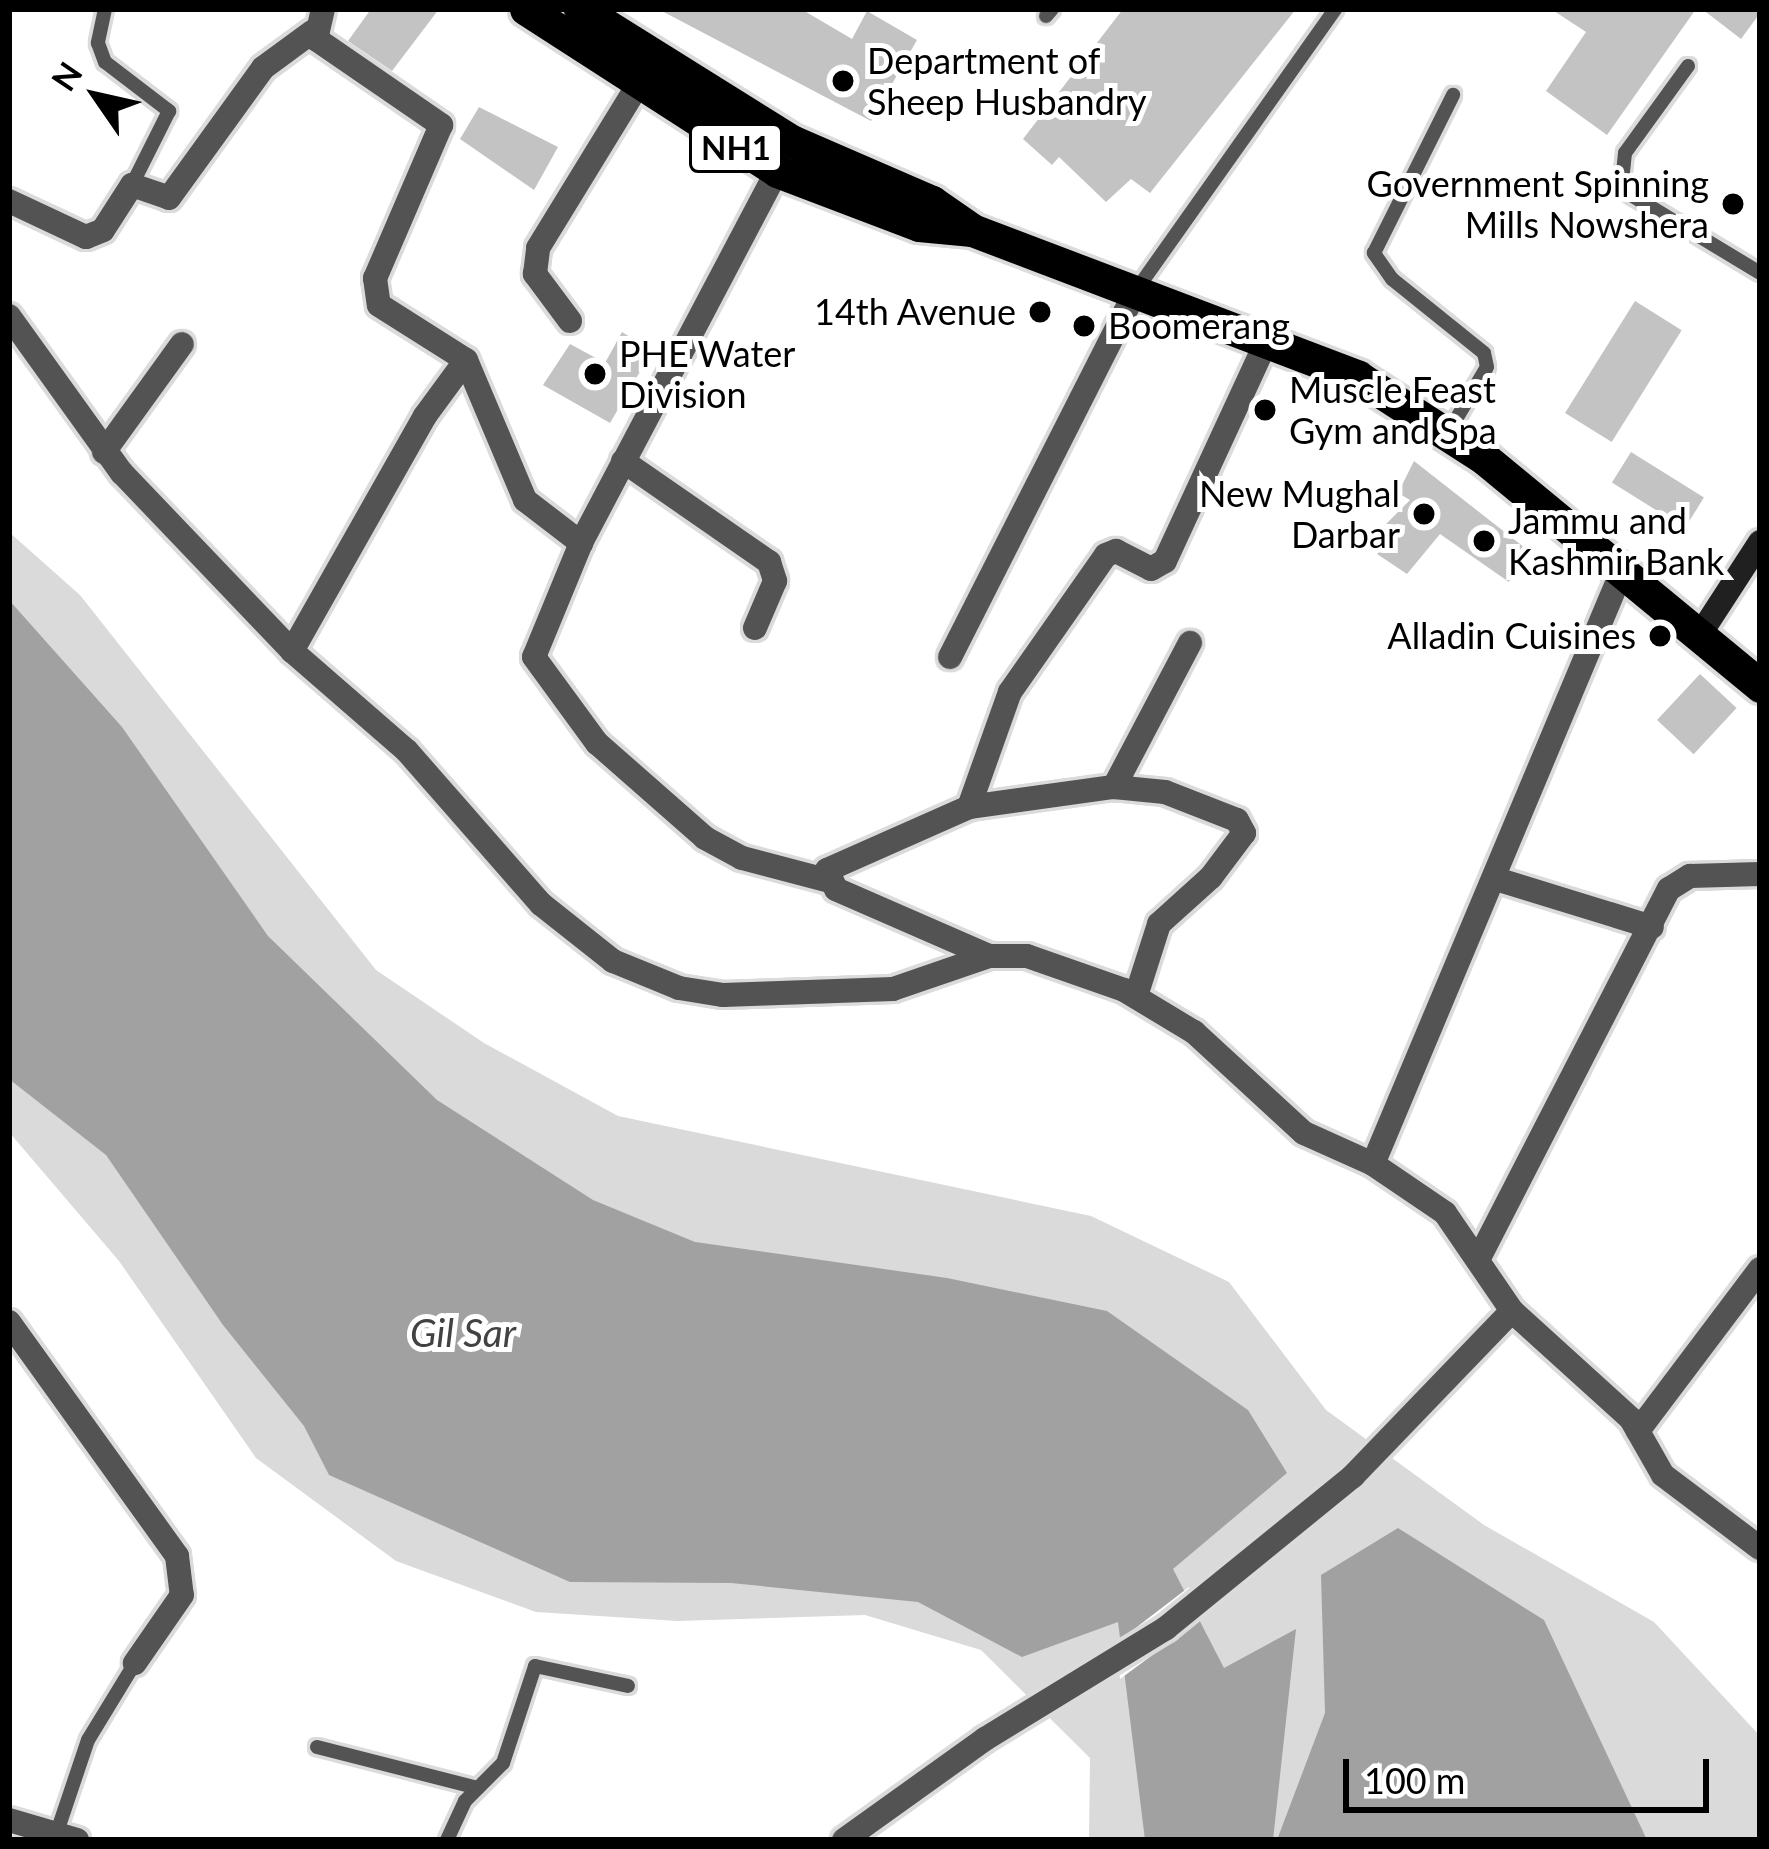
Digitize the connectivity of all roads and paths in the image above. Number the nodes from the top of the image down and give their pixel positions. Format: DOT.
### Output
graph roads {
  1 [pos="105,9"];
  2 [pos="580,9"];
  3 [pos="1335,9"];
  4 [pos="544,14"];
  5 [pos="318,20"];
  6 [pos="1688,66"];
  7 [pos="639,83"];
  8 [pos="1453,95"];
  9 [pos="777,171"];
  10 [pos="132,185"];
  11 [pos="9,201"];
  12 [pos="972,230"];
  13 [pos="1760,273"];
  14 [pos="1137,289"];
  15 [pos="9,316"];
  16 [pos="570,320"];
  17 [pos="1267,340"];
  18 [pos="182,344"];
  19 [pos="466,360"];
  20 [pos="1449,431"];
  21 [pos="104,452"];
  22 [pos="623,461"];
  23 [pos="1760,542"];
  24 [pos="581,543"];
  25 [pos="1622,571"];
  26 [pos="755,628"];
  27 [pos="1699,636"];
  28 [pos="1190,643"];
  29 [pos="292,651"];
  30 [pos="950,657"];
  31 [pos="1760,686"];
  32 [pos="1114,787"];
  33 [pos="969,807"];
  34 [pos="1760,874"];
  35 [pos="1496,879"];
  36 [pos="826,880"];
  37 [pos="1652,926"];
  38 [pos="989,956"];
  39 [pos="1136,996"];
  40 [pos="1373,1164"];
  41 [pos="1479,1258"];
  42 [pos="1760,1269"];
  43 [pos="1512,1311"];
  44 [pos="9,1322"];
  45 [pos="1638,1431"];
  46 [pos="1760,1548"];
  47 [pos="135,1663"];
  48 [pos="628,1686"];
  49 [pos="317,1747"];
  50 [pos="478,1788"];
  51 [pos="9,1820"];
  52 [pos="66,1838"];
  53 [pos="447,1840"];
  54 [pos="844,1840"];
  1 -- 10 [label="lane"];
  2 -- 12 [label="highway, NH1"];
  3 -- 14 [label="lane"];
  4 -- 7 [label="highway, NH1"];
  5 -- 10 [label="street"];
  5 -- 19 [label="street"];
  6 -- 13 [label="lane"];
  7 -- 9 [label="highway, NH1"];
  7 -- 16 [label="street"];
  8 -- 20 [label="lane"];
  9 -- 12 [label="highway, NH1"];
  9 -- 22 [label="street"];
  10 -- 11 [label="street"];
  12 -- 14 [label="highway, NH1"];
  14 -- 17 [label="highway, NH1"];
  14 -- 30 [label="street"];
  15 -- 21 [label="street"];
  17 -- 20 [label="highway, NH1"];
  17 -- 33 [label="street"];
  18 -- 21 [label="street"];
  19 -- 24 [label="street"];
  19 -- 29 [label="street"];
  20 -- 25 [label="highway, NH1"];
  21 -- 29 [label="street"];
  22 -- 24 [label="street"];
  22 -- 26 [label="street"];
  23 -- 27 [label="main road"];
  24 -- 36 [label="street"];
  25 -- 27 [label="highway, NH1"];
  25 -- 35 [label="street"];
  27 -- 31 [label="highway, NH1"];
  28 -- 32 [label="street"];
  29 -- 38 [label="street"];
  32 -- 33 [label="street"];
  32 -- 39 [label="street"];
  33 -- 36 [label="street"];
  34 -- 37 [label="street"];
  35 -- 37 [label="street"];
  35 -- 40 [label="street"];
  36 -- 38 [label="street"];
  37 -- 41 [label="street"];
  38 -- 39 [label="street"];
  39 -- 40 [label="street"];
  40 -- 41 [label="street"];
  41 -- 43 [label="street"];
  42 -- 45 [label="street"];
  43 -- 45 [label="street"];
  43 -- 54 [label="street"];
  44 -- 47 [label="street"];
  45 -- 46 [label="street"];
  47 -- 52 [label="lane"];
  48 -- 50 [label="lane"];
  49 -- 50 [label="lane"];
  50 -- 53 [label="lane"];
  51 -- 52 [label="street"];
}
